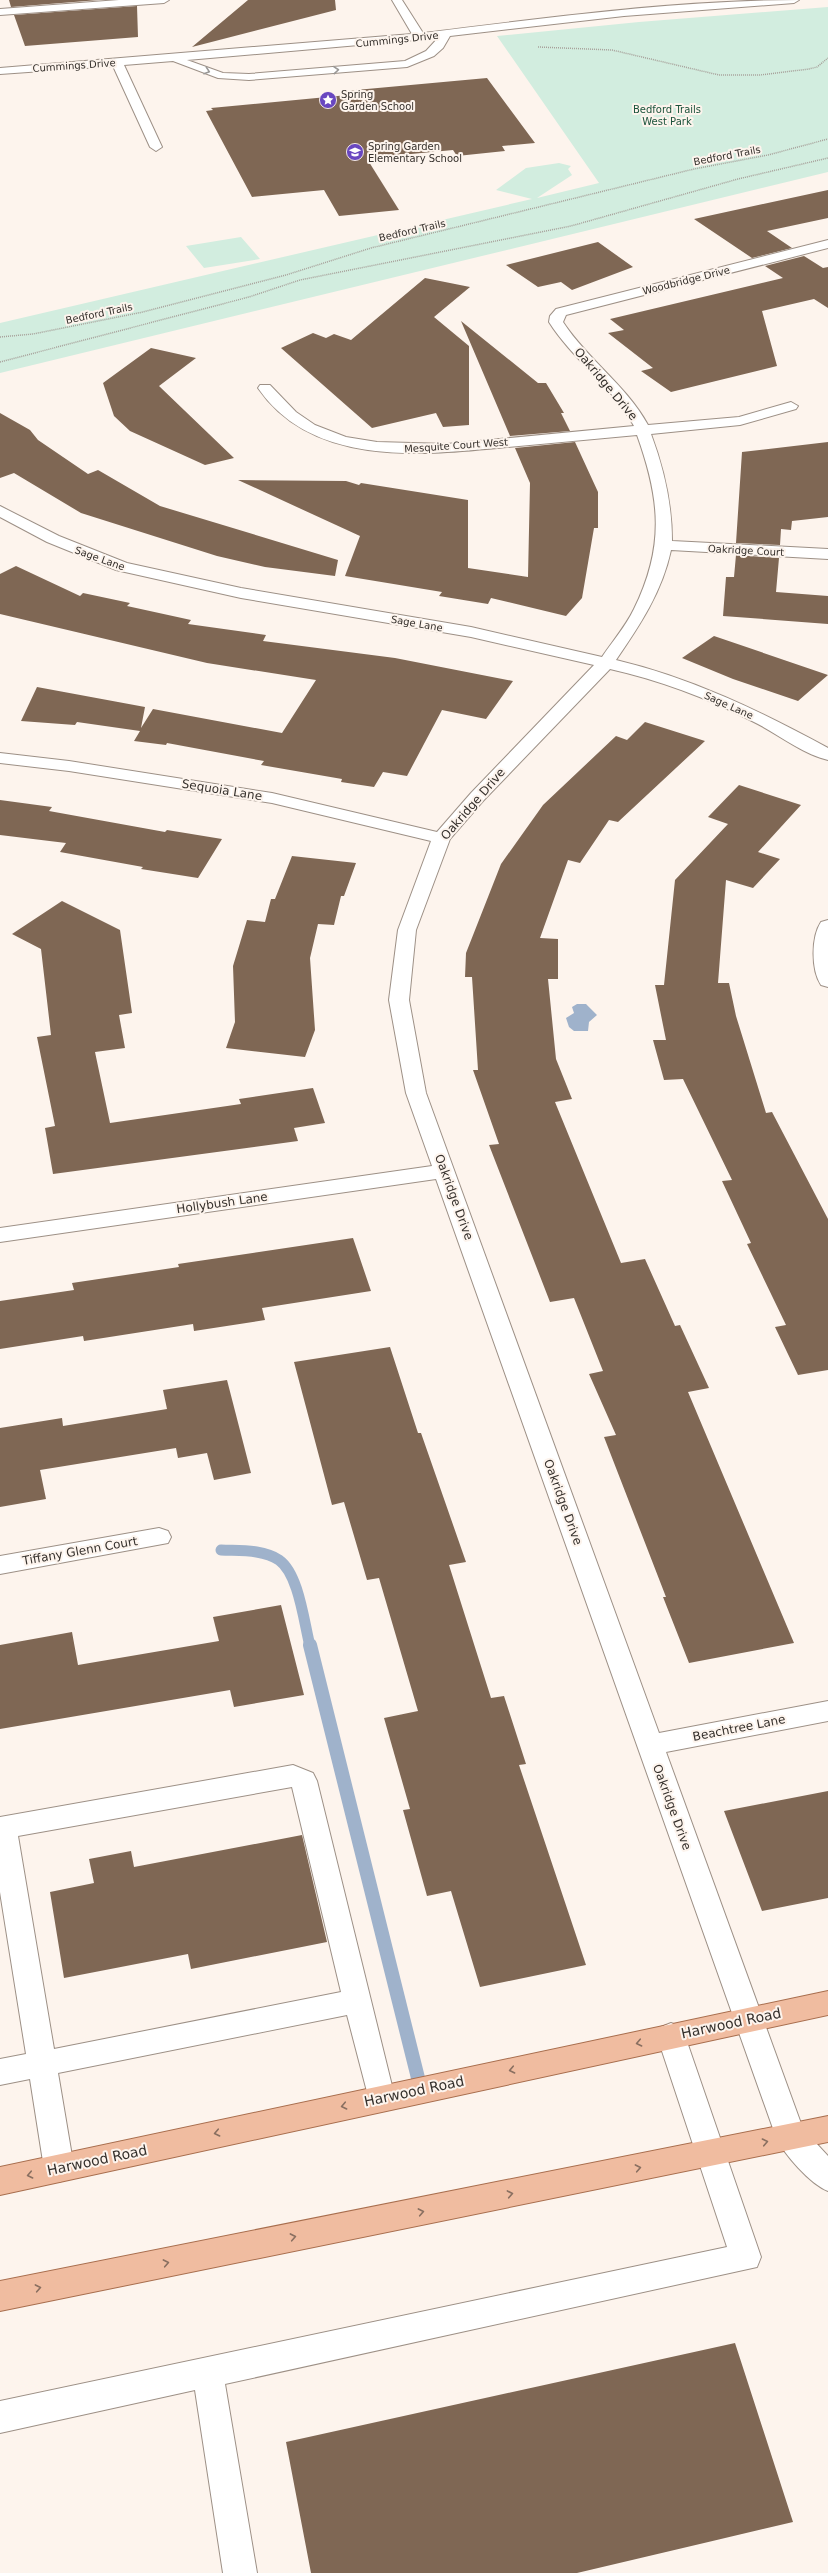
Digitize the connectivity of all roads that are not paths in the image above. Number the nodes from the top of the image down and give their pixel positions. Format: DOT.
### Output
graph roads {
  1 [pos="164,0"];
  2 [pos="397,0"];
  3 [pos="794,0"];
  4 [pos="750,2"];
  5 [pos="0,12"];
  6 [pos="445,34"];
  7 [pos="420,37"];
  8 [pos="170,58"];
  9 [pos="117,62"];
  10 [pos="0,71"];
  11 [pos="156,147"];
  12 [pos="828,244"];
  13 [pos="559,326"];
  14 [pos="264,388"];
  15 [pos="791,406"];
  16 [pos="642,428"];
  17 [pos="0,511"];
  18 [pos="664,545"];
  19 [pos="828,554"];
  20 [pos="606,663"];
  21 [pos="828,754"];
  22 [pos="0,758"];
  23 [pos="441,838"];
  24 [pos="828,926"];
  25 [pos="828,981"];
  26 [pos="445,1171"];
  27 [pos="0,1234"];
  28 [pos="159,1537"];
  29 [pos="0,1565"];
  30 [pos="828,1711"];
  31 [pos="649,1745"];
  32 [pos="2,1828"];
  33 [pos="357,2001"];
  34 [pos="828,2003"];
  35 [pos="749,2019"];
  36 [pos="671,2036"];
  37 [pos="42,2064"];
  38 [pos="0,2072"];
  39 [pos="380,2098"];
  40 [pos="828,2129"];
  41 [pos="791,2137"];
  42 [pos="711,2153"];
  43 [pos="59,2168"];
  44 [pos="828,2177"];
  45 [pos="0,2181"];
  46 [pos="0,2296"];
  47 [pos="208,2373"];
  48 [pos="0,2417"];
  49 [pos="240,2573"];
  1 -- 5 [label="street"];
  2 -- 7 [label="street"];
  3 -- 4 [label="street, Cummings Drive"];
  4 -- 6 [label="street, Cummings Drive"];
  6 -- 7 [label="street, Cummings Drive"];
  8 -- 6 [label="street, one-way"];
  7 -- 8 [label="street, Cummings Drive"];
  8 -- 9 [label="street, Cummings Drive"];
  9 -- 10 [label="street, Cummings Drive"];
  9 -- 11 [label="street"];
  12 -- 13 [label="street, Woodbridge Drive"];
  13 -- 16 [label="street, Oakridge Drive"];
  14 -- 16 [label="street, Mesquite Court West"];
  15 -- 16 [label="street, Mesquite Court West"];
  16 -- 18 [label="street, Oakridge Drive"];
  17 -- 20 [label="street, Sage Lane"];
  18 -- 19 [label="street, Oakridge Court"];
  18 -- 20 [label="street, Oakridge Drive"];
  20 -- 21 [label="street, Sage Lane"];
  20 -- 23 [label="street, Oakridge Drive"];
  22 -- 23 [label="street, Sequoia Lane"];
  23 -- 26 [label="street, Oakridge Drive"];
  24 -- 25 [label="street"];
  26 -- 27 [label="street, Hollybush Lane"];
  26 -- 31 [label="street, Oakridge Drive"];
  28 -- 29 [label="street, Tiffany Glenn Court"];
  30 -- 31 [label="street, Beachtree Lane"];
  31 -- 35 [label="street, Oakridge Drive"];
  32 -- 33 [label="street"];
  32 -- 37 [label="street"];
  33 -- 37 [label="street"];
  33 -- 39 [label="street"];
  34 -- 35 [label="main road, Harwood Road"];
  35 -- 36 [label="main road, Harwood Road"];
  35 -- 41 [label="street, Oakridge Drive"];
  36 -- 39 [label="main road, Harwood Road, one-way"];
  36 -- 42 [label="street"];
  37 -- 38 [label="street"];
  37 -- 43 [label="street"];
  39 -- 43 [label="main road, Harwood Road, one-way"];
  40 -- 41 [label="main road"];
  42 -- 41 [label="main road, one-way"];
  41 -- 44 [label="street"];
  46 -- 42 [label="main road, one-way"];
  42 -- 47 [label="street"];
  43 -- 45 [label="main road, Harwood Road, one-way"];
  47 -- 48 [label="street"];
  47 -- 49 [label="street"];
}
